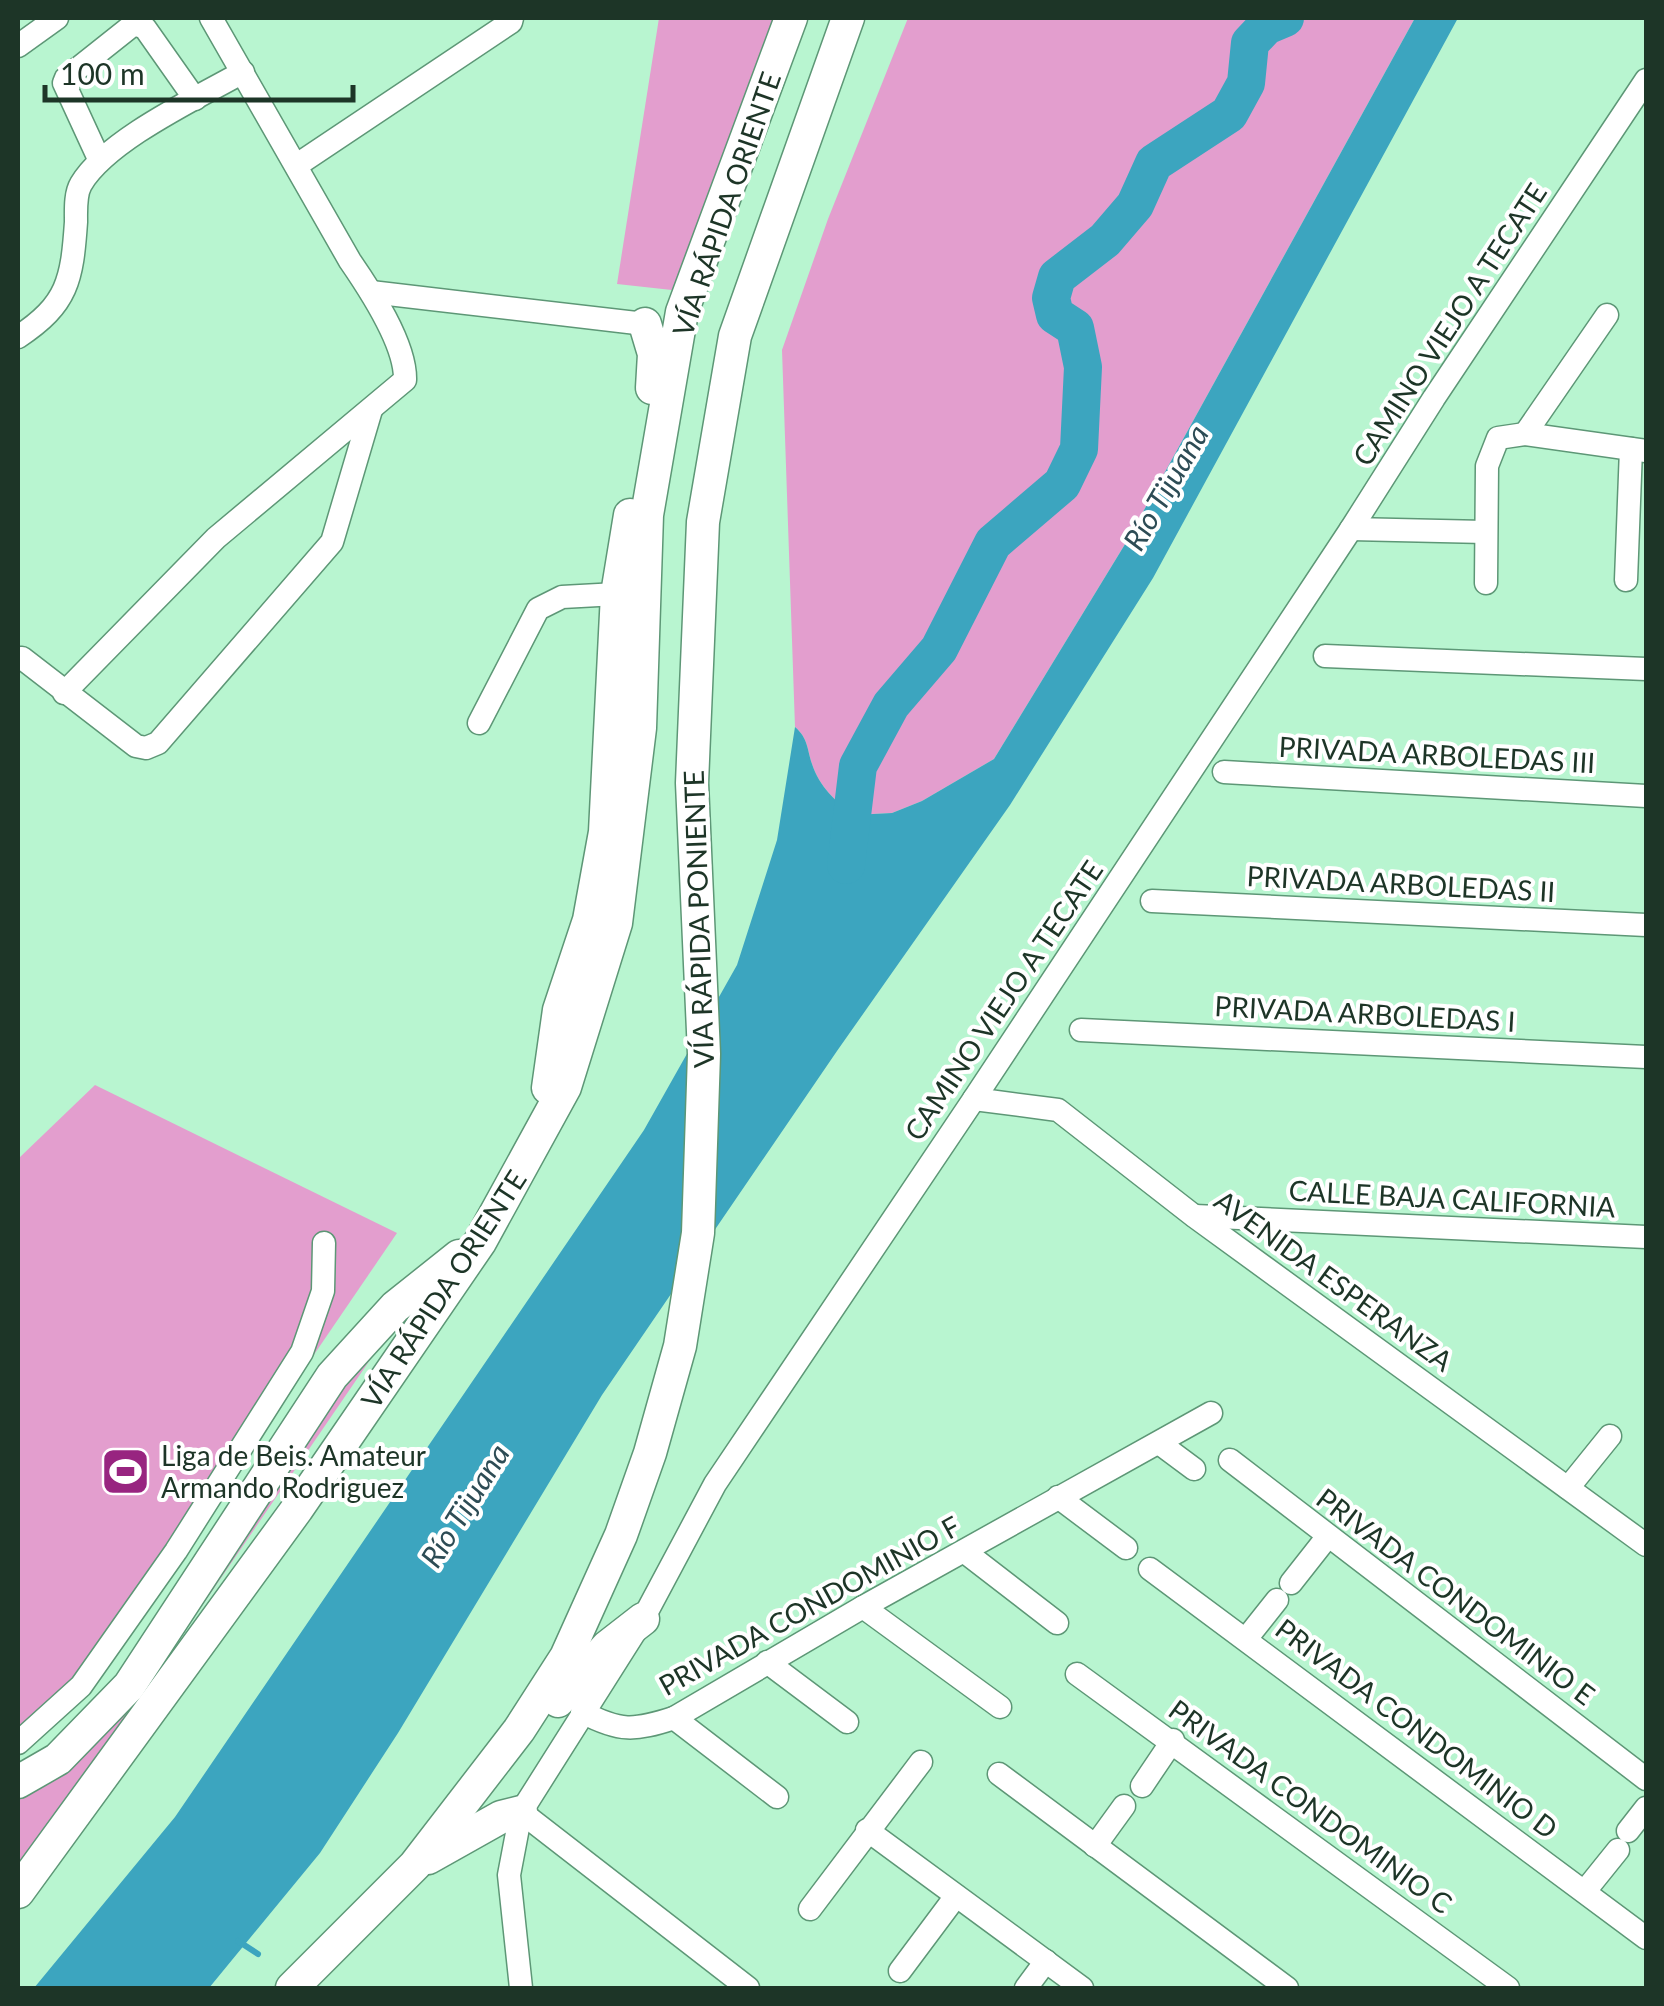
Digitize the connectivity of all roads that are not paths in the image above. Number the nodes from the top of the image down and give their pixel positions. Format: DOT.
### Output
graph roads {
  1 [pos="57,18"];
  2 [pos="212,18"];
  3 [pos="512,18"];
  4 [pos="791,18"];
  5 [pos="848,18"];
  6 [pos="18,46"];
  7 [pos="243,72"];
  8 [pos="1646,80"];
  9 [pos="195,99"];
  10 [pos="99,159"];
  11 [pos="297,165"];
  12 [pos="371,292"];
  13 [pos="1607,315"];
  14 [pos="646,324"];
  15 [pos="18,338"];
  16 [pos="371,410"];
  17 [pos="1525,434"];
  18 [pos="1639,450"];
  19 [pos="1351,529"];
  20 [pos="1485,532"];
  21 [pos="1626,580"];
  22 [pos="1486,583"];
  23 [pos="616,594"];
  24 [pos="1324,656"];
  25 [pos="22,658"];
  26 [pos="1646,669"];
  27 [pos="64,693"];
  28 [pos="479,723"];
  29 [pos="1224,772"];
  30 [pos="1646,796"];
  31 [pos="1152,901"];
  32 [pos="1646,925"];
  33 [pos="1081,1030"];
  34 [pos="1646,1057"];
  35 [pos="974,1099"];
  36 [pos="542,1130"];
  37 [pos="1194,1216"];
  38 [pos="1646,1237"];
  39 [pos="480,1242"];
  40 [pos="324,1244"];
  41 [pos="1211,1413"];
  42 [pos="1610,1436"];
  43 [pos="1159,1443"];
  44 [pos="1230,1460"];
  45 [pos="1194,1469"];
  46 [pos="1568,1488"];
  47 [pos="1058,1497"];
  48 [pos="1328,1536"];
  49 [pos="1646,1545"];
  50 [pos="1126,1548"];
  51 [pos="176,1552"];
  52 [pos="965,1552"];
  53 [pos="1150,1569"];
  54 [pos="204,1570"];
  55 [pos="863,1607"];
  56 [pos="643,1620"];
  57 [pos="1057,1623"];
  58 [pos="1246,1639"];
  59 [pos="767,1662"];
  60 [pos="1078,1674"];
  61 [pos="1000,1707"];
  62 [pos="582,1712"];
  63 [pos="674,1718"];
  64 [pos="846,1722"];
  65 [pos="1173,1740"];
  66 [pos="18,1742"];
  67 [pos="920,1762"];
  68 [pos="999,1774"];
  69 [pos="1646,1779"];
  70 [pos="18,1782"];
  71 [pos="1142,1786"];
  72 [pos="474,1792"];
  73 [pos="777,1797"];
  74 [pos="1124,1806"];
  75 [pos="1646,1808"];
  76 [pos="521,1812"];
  77 [pos="867,1830"];
  78 [pos="1095,1846"];
  79 [pos="415,1865"];
  80 [pos="1585,1891"];
  81 [pos="18,1892"];
  82 [pos="956,1896"];
  83 [pos="810,1909"];
  84 [pos="1646,1938"];
  85 [pos="1046,1962"];
  86 [pos="900,1971"];
  87 [pos="292,1988"];
  88 [pos="521,1988"];
  89 [pos="748,1988"];
  90 [pos="1026,1988"];
  91 [pos="1082,1988"];
  92 [pos="1287,1988"];
  93 [pos="1508,1988"];
  1 -- 6 [label="street"];
  2 -- 7 [label="street"];
  3 -- 11 [label="street"];
  4 -- 36 [label="highway, VÍA RÁPIDA ORIENTE"];
  5 -- 72 [label="highway, VÍA RÁPIDA PONIENTE"];
  7 -- 9 [label="street"];
  7 -- 11 [label="street"];
  8 -- 19 [label="street, CAMINO VIEJO A TECATE"];
  9 -- 10 [label="street"];
  9 -- 10 [label="street"];
  10 -- 15 [label="street"];
  11 -- 12 [label="street"];
  12 -- 14 [label="street"];
  12 -- 16 [label="street"];
  13 -- 17 [label="street"];
  14 -- 23 [label="highway"];
  16 -- 27 [label="street"];
  16 -- 27 [label="street"];
  17 -- 18 [label="street"];
  17 -- 20 [label="street"];
  18 -- 21 [label="street"];
  19 -- 20 [label="street"];
  19 -- 35 [label="street, CAMINO VIEJO A TECATE"];
  20 -- 22 [label="street"];
  23 -- 28 [label="street"];
  23 -- 36 [label="highway"];
  24 -- 26 [label="street"];
  25 -- 27 [label="street"];
  29 -- 30 [label="street, PRIVADA ARBOLEDAS III"];
  31 -- 32 [label="street, PRIVADA ARBOLEDAS II"];
  33 -- 34 [label="street, PRIVADA ARBOLEDAS I"];
  35 -- 37 [label="street, AVENIDA ESPERANZA"];
  35 -- 56 [label="street, CAMINO VIEJO A TECATE"];
  36 -- 39 [label="highway, VÍA RÁPIDA ORIENTE"];
  37 -- 38 [label="street, CALLE BAJA CALIFORNIA"];
  37 -- 46 [label="street, AVENIDA ESPERANZA"];
  39 -- 54 [label="highway"];
  39 -- 81 [label="highway, VÍA RÁPIDA ORIENTE"];
  40 -- 51 [label="street"];
  41 -- 43 [label="street, PRIVADA CONDOMINIO F"];
  42 -- 46 [label="street"];
  43 -- 45 [label="street"];
  43 -- 47 [label="street, PRIVADA CONDOMINIO F"];
  44 -- 48 [label="street, PRIVADA CONDOMINIO E"];
  46 -- 49 [label="street, AVENIDA ESPERANZA"];
  47 -- 50 [label="street"];
  47 -- 52 [label="street, PRIVADA CONDOMINIO F"];
  48 -- 58 [label="street"];
  48 -- 69 [label="street, PRIVADA CONDOMINIO E"];
  51 -- 54 [label="street"];
  51 -- 66 [label="street"];
  52 -- 55 [label="street, PRIVADA CONDOMINIO F"];
  52 -- 57 [label="street"];
  53 -- 58 [label="street, PRIVADA CONDOMINIO D"];
  54 -- 70 [label="highway"];
  55 -- 59 [label="street, PRIVADA CONDOMINIO F"];
  55 -- 61 [label="street"];
  56 -- 62 [label="street, CAMINO VIEJO A TECATE"];
  56 -- 72 [label="highway"];
  58 -- 80 [label="street, PRIVADA CONDOMINIO D"];
  59 -- 63 [label="street, PRIVADA CONDOMINIO F"];
  59 -- 64 [label="street"];
  60 -- 65 [label="street, PRIVADA CONDOMINIO C"];
  62 -- 63 [label="street, PRIVADA CONDOMINIO F"];
  62 -- 76 [label="street, CAMINO VIEJO A TECATE"];
  63 -- 73 [label="street"];
  65 -- 71 [label="street"];
  65 -- 93 [label="street, PRIVADA CONDOMINIO C"];
  67 -- 77 [label="street"];
  68 -- 78 [label="street"];
  72 -- 79 [label="highway"];
  74 -- 78 [label="street"];
  75 -- 80 [label="street"];
  76 -- 79 [label="highway"];
  76 -- 88 [label="street, CAMINO VIEJO A TECATE"];
  76 -- 89 [label="street"];
  77 -- 82 [label="street"];
  77 -- 83 [label="street"];
  78 -- 92 [label="street"];
  79 -- 87 [label="highway"];
  80 -- 84 [label="street, PRIVADA CONDOMINIO D"];
  82 -- 85 [label="street"];
  82 -- 86 [label="street"];
  85 -- 90 [label="street"];
  85 -- 91 [label="street"];
}
